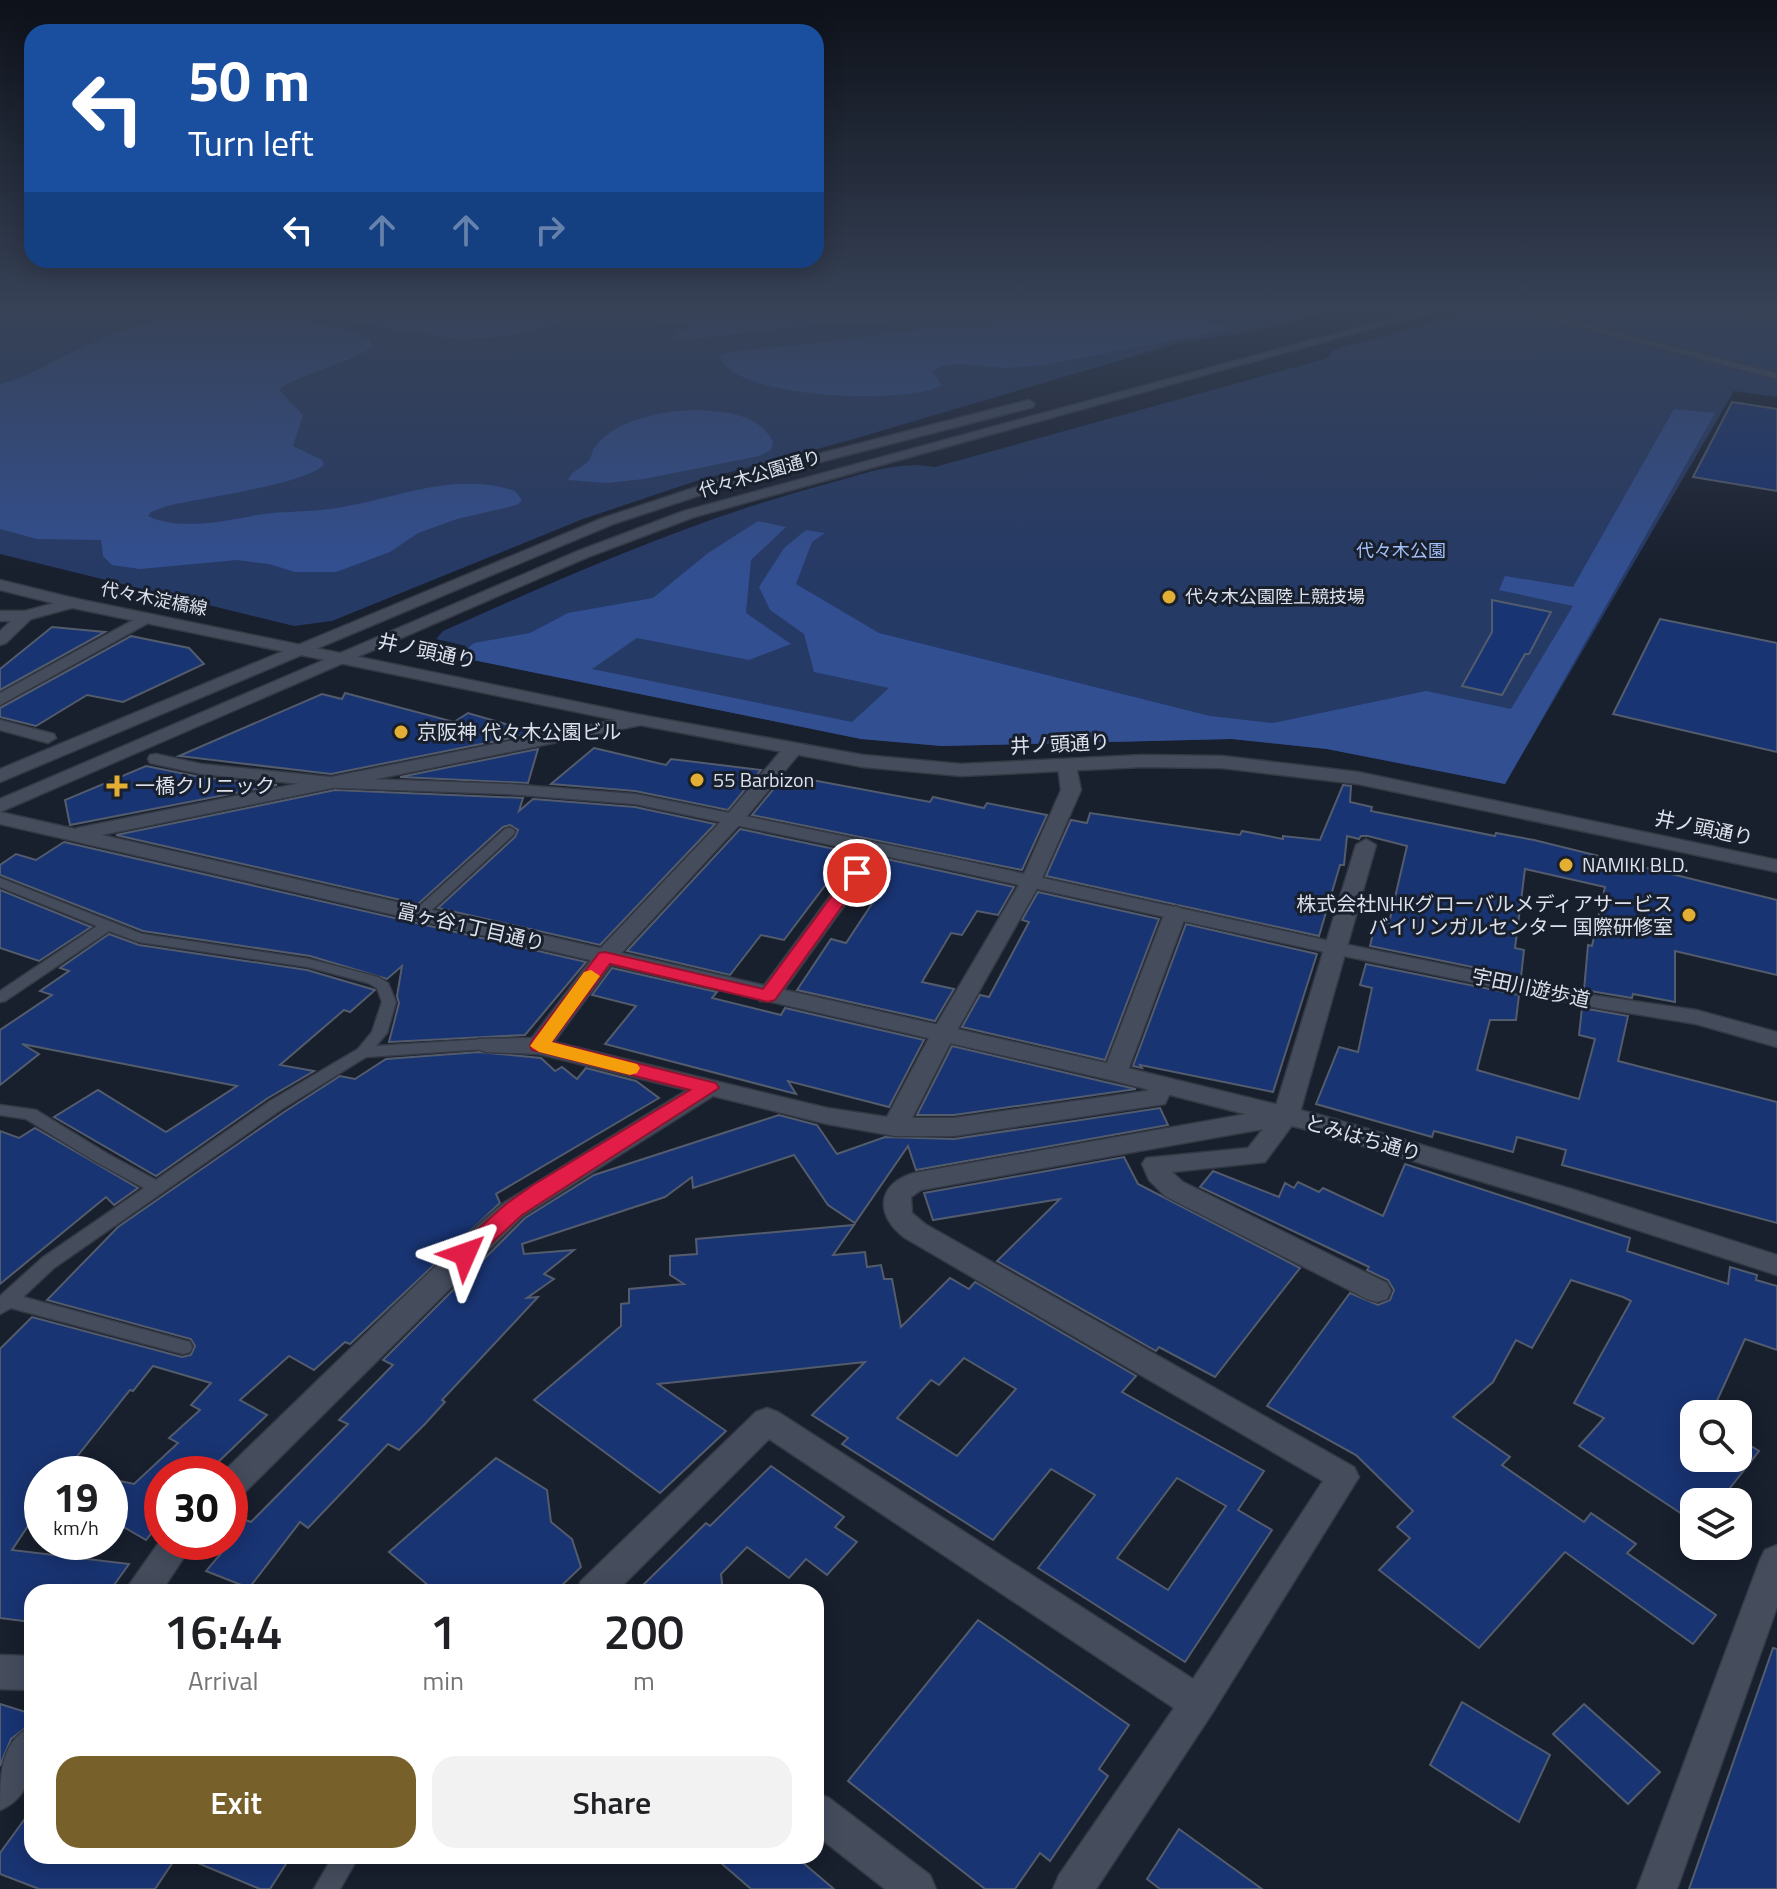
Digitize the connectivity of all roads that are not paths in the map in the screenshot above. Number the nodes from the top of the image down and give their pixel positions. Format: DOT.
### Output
graph roads {
  1 [pos="1050,398"];
  2 [pos="1108,398"];
  3 [pos="0,585"];
  4 [pos="73,603"];
  5 [pos="0,616"];
  6 [pos="25,616"];
  7 [pos="146,618"];
  8 [pos="0,640"];
  9 [pos="302,649"];
  10 [pos="345,657"];
  11 [pos="0,700"];
  12 [pos="640,720"];
  13 [pos="0,725"];
  14 [pos="48,738"];
  15 [pos="792,750"];
  16 [pos="156,759"];
  17 [pos="1067,766"];
  18 [pos="0,776"];
  19 [pos="340,783"];
  20 [pos="0,806"];
  21 [pos="0,818"];
  22 [pos="734,819"];
  23 [pos="509,832"];
  24 [pos="77,834"];
  25 [pos="1366,845"];
  26 [pos="875,849"];
  27 [pos="1777,866"];
  28 [pos="0,882"];
  29 [pos="1030,883"];
  30 [pos="1176,912"];
  31 [pos="418,915"];
  32 [pos="105,927"];
  33 [pos="1334,948"];
  34 [pos="605,957"];
  35 [pos="768,996"];
  36 [pos="0,998"];
  37 [pos="943,1034"];
  38 [pos="1777,1040"];
  39 [pos="486,1044"];
  40 [pos="539,1046"];
  41 [pos="363,1052"];
  42 [pos="1115,1073"];
  43 [pos="1161,1086"];
  44 [pos="709,1088"];
  45 [pos="0,1110"];
  46 [pos="1286,1116"];
  47 [pos="895,1127"];
  48 [pos="158,1188"];
  49 [pos="1777,1265"];
  50 [pos="1377,1291"];
  51 [pos="4,1303"];
  52 [pos="183,1347"];
  53 [pos="248,1468"];
  54 [pos="165,1560"];
  55 [pos="1777,1560"];
  56 [pos="147,1584"];
  57 [pos="601,1584"];
  58 [pos="0,1672"];
  59 [pos="24,1673"];
  60 [pos="1198,1703"];
  61 [pos="24,1756"];
  62 [pos="0,1791"];
  63 [pos="824,1817"];
  64 [pos="342,1864"];
  65 [pos="326,1889"];
  66 [pos="916,1889"];
  67 [pos="1073,1889"];
  68 [pos="1657,1889"];
  1 -- 9 [label="street, 代々木公園通り"];
  2 -- 10 [label="street, 代々木公園通り"];
  3 -- 4 [label="street, 代々木淀橋線"];
  4 -- 6 [label="street"];
  4 -- 7 [label="street, 代々木淀橋線"];
  5 -- 6 [label="street"];
  6 -- 8 [label="street"];
  7 -- 9 [label="street, 代々木淀橋線"];
  7 -- 11 [label="street"];
  9 -- 10 [label="street, 井ノ頭通り"];
  9 -- 18 [label="street"];
  10 -- 12 [label="street, 井ノ頭通り"];
  10 -- 20 [label="street"];
  12 -- 15 [label="street, 井ノ頭通り"];
  12 -- 19 [label="street"];
  13 -- 14 [label="street"];
  15 -- 17 [label="street, 井ノ頭通り"];
  15 -- 22 [label="street"];
  16 -- 19 [label="street, 宇田川遊歩道"];
  17 -- 27 [label="street, 井ノ頭通り"];
  17 -- 29 [label="street"];
  19 -- 22 [label="street, 宇田川遊歩道"];
  19 -- 24 [label="street"];
  21 -- 24 [label="street, 富ヶ谷1丁目通り"];
  22 -- 26 [label="street, 宇田川遊歩道"];
  22 -- 34 [label="street"];
  23 -- 31 [label="lane"];
  24 -- 31 [label="street, 富ヶ谷1丁目通り"];
  25 -- 33 [label="street"];
  26 -- 29 [label="street, 宇田川遊歩道"];
  26 -- 35 [label="street"];
  28 -- 32 [label="lane"];
  29 -- 30 [label="street, 宇田川遊歩道"];
  29 -- 37 [label="street"];
  30 -- 33 [label="street, 宇田川遊歩道"];
  30 -- 42 [label="street"];
  31 -- 34 [label="street, 富ヶ谷1丁目通り"];
  32 -- 36 [label="lane"];
  32 -- 41 [label="lane"];
  33 -- 38 [label="street, 宇田川遊歩道"];
  33 -- 46 [label="street"];
  34 -- 35 [label="street, 富ヶ谷1丁目通り"];
  34 -- 40 [label="street"];
  35 -- 37 [label="street, 富ヶ谷1丁目通り"];
  37 -- 42 [label="street, とみはち通り"];
  37 -- 47 [label="street"];
  39 -- 40 [label="street"];
  39 -- 41 [label="lane"];
  40 -- 44 [label="street"];
  41 -- 48 [label="lane"];
  42 -- 43 [label="street, とみはち通り"];
  43 -- 46 [label="street, とみはち通り"];
  43 -- 47 [label="street"];
  44 -- 47 [label="street"];
  44 -- 53 [label="street"];
  45 -- 48 [label="lane"];
  46 -- 49 [label="street, とみはち通り"];
  46 -- 50 [label="street"];
  46 -- 60 [label="street"];
  48 -- 51 [label="lane"];
  51 -- 52 [label="lane"];
  54 -- 56 [label="street"];
  55 -- 68 [label="street"];
  57 -- 60 [label="street"];
  58 -- 59 [label="street"];
  60 -- 67 [label="street"];
  61 -- 62 [label="street"];
  63 -- 66 [label="street"];
  64 -- 65 [label="lane"];
}
